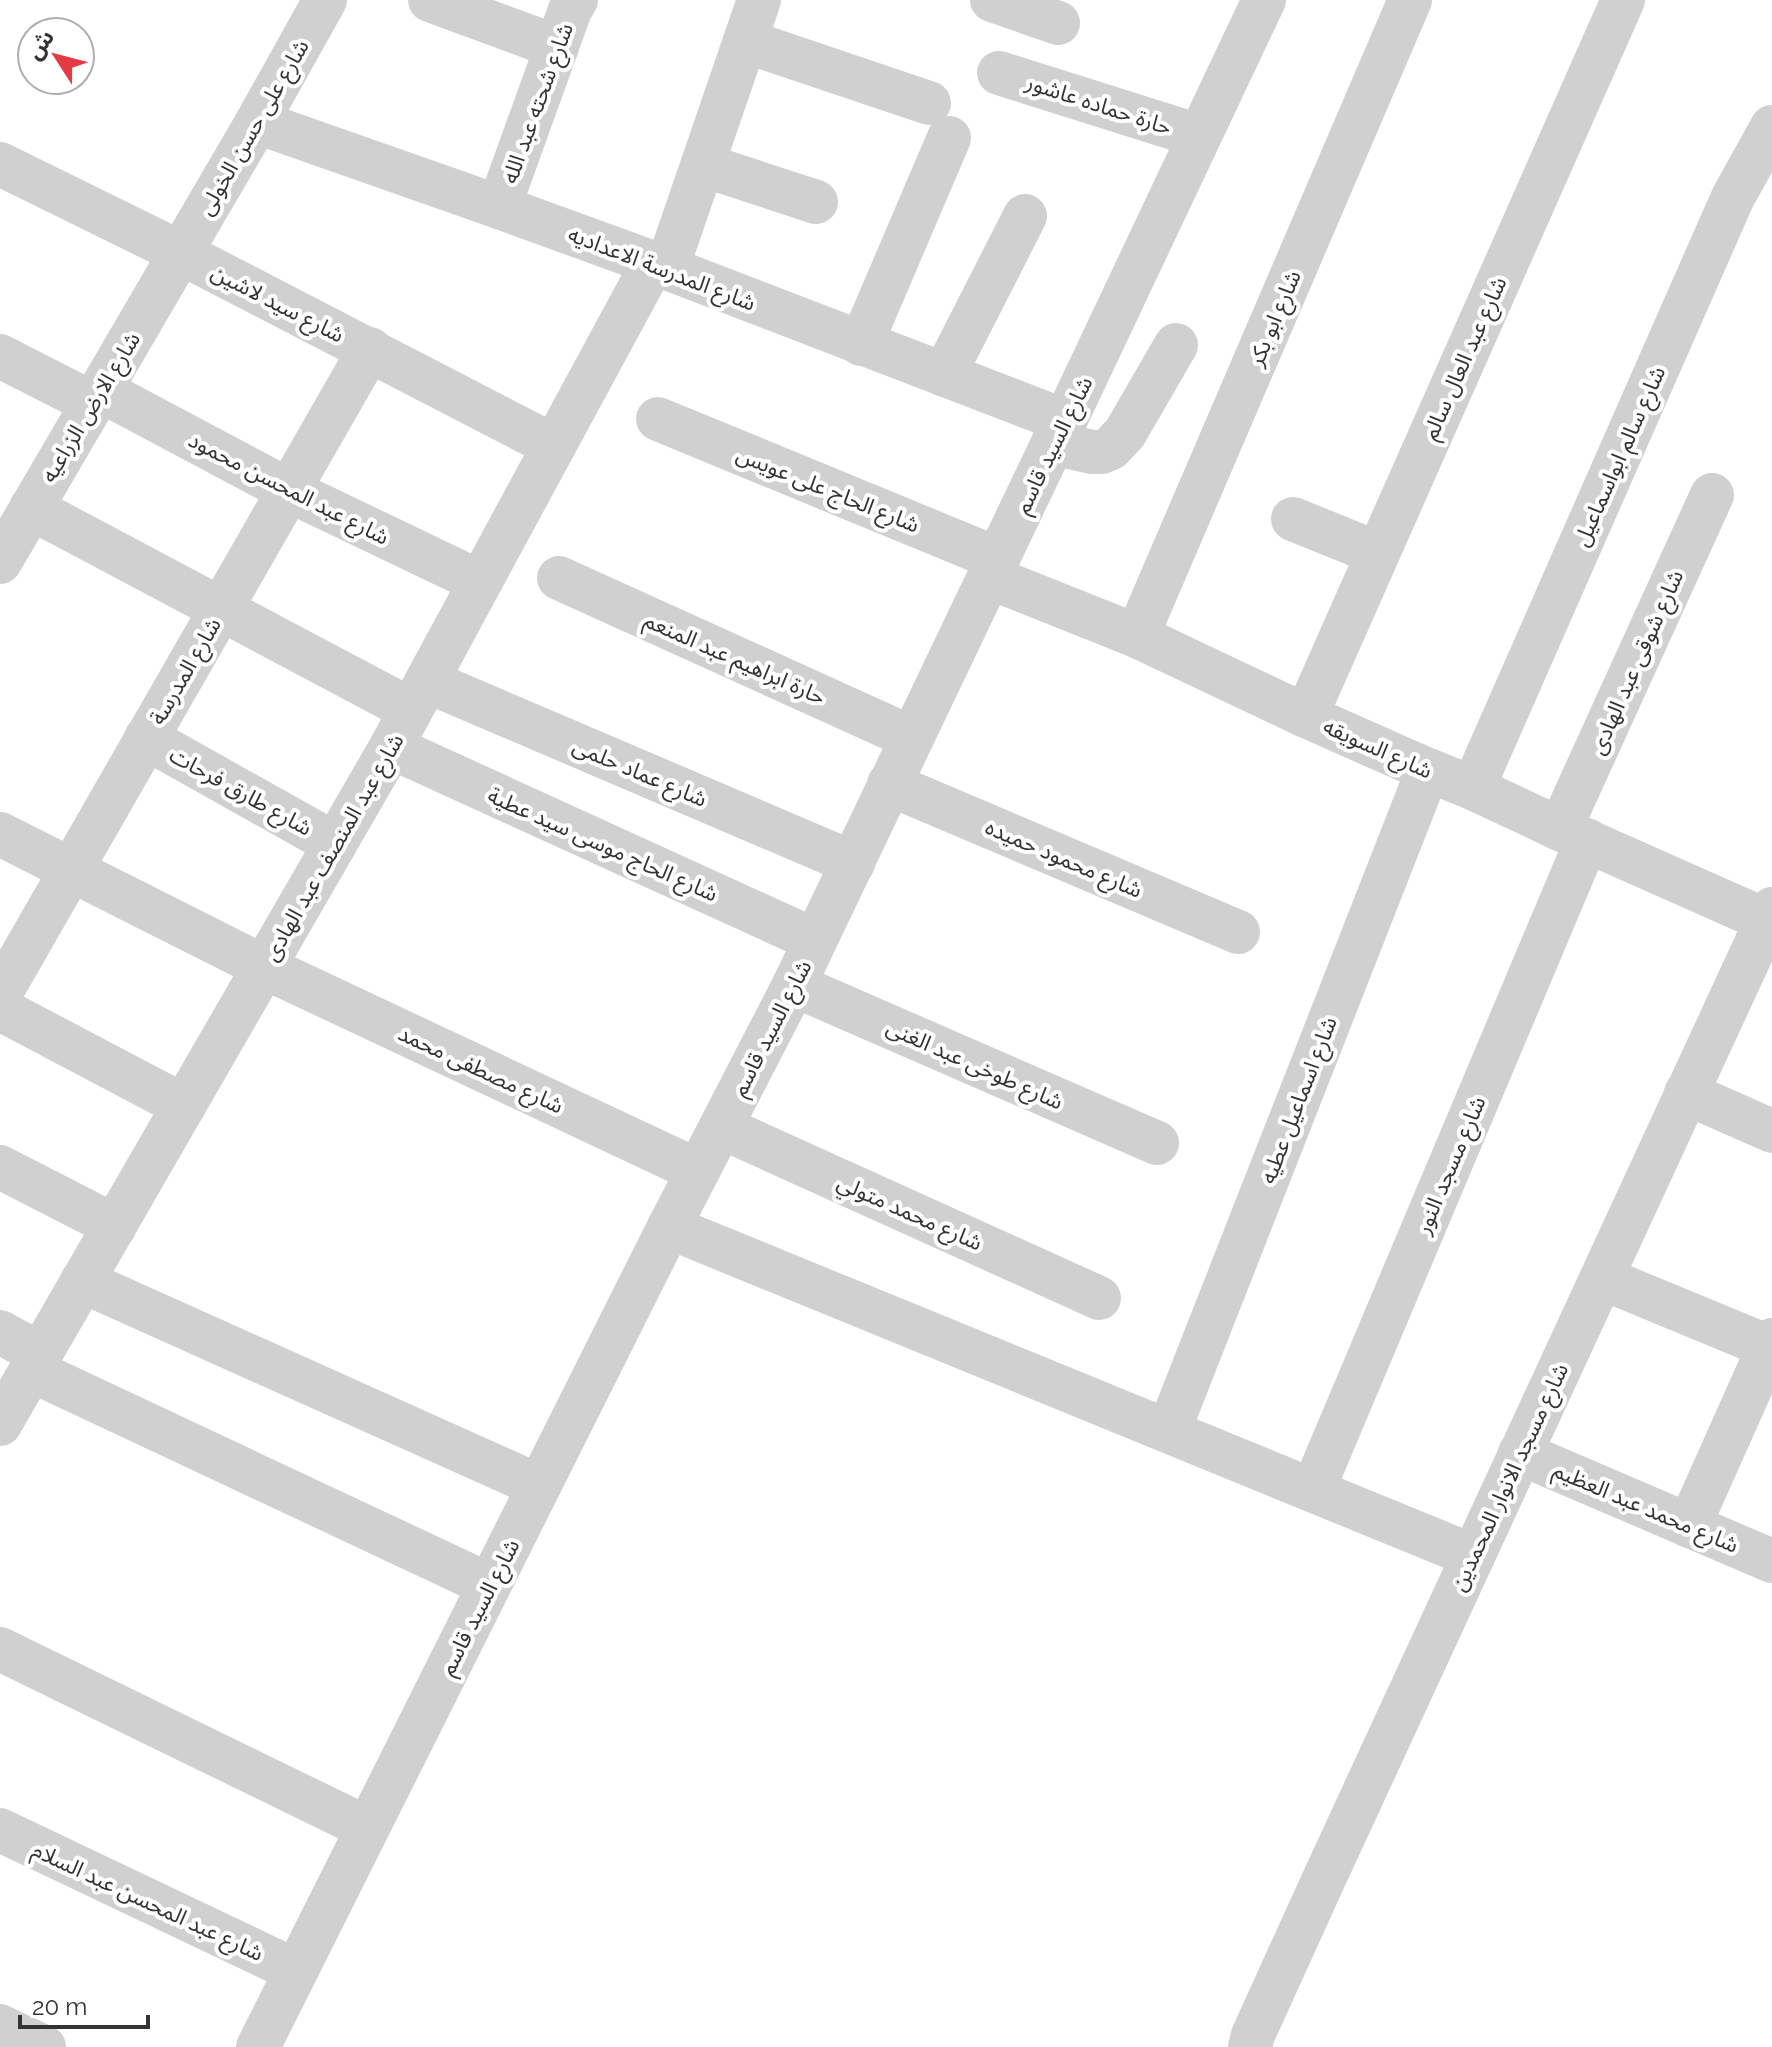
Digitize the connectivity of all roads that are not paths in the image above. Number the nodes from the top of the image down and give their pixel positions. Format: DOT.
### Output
graph roads {
  1 [pos="325,0"];
  2 [pos="430,0"];
  3 [pos="576,0"];
  4 [pos="759,0"];
  5 [pos="992,0"];
  6 [pos="1264,0"];
  7 [pos="1410,0"];
  8 [pos="1623,0"];
  9 [pos="1058,23"];
  10 [pos="745,41"];
  11 [pos="557,47"];
  12 [pos="999,73"];
  13 [pos="257,122"];
  14 [pos="1772,127"];
  15 [pos="1199,136"];
  16 [pos="0,164"];
  17 [pos="703,165"];
  18 [pos="816,202"];
  19 [pos="499,207"];
  20 [pos="1025,216"];
  21 [pos="181,253"];
  22 [pos="660,266"];
  23 [pos="861,344"];
  24 [pos="1176,345"];
  25 [pos="370,349"];
  26 [pos="0,356"];
  27 [pos="944,375"];
  28 [pos="96,397"];
  29 [pos="658,419"];
  30 [pos="1059,432"];
  31 [pos="554,446"];
  32 [pos="288,490"];
  33 [pos="1712,495"];
  34 [pos="31,508"];
  35 [pos="1293,519"];
  36 [pos="1377,553"];
  37 [pos="0,562"];
  38 [pos="994,568"];
  39 [pos="559,578"];
  40 [pos="480,582"];
  41 [pos="220,609"];
  42 [pos="1137,636"];
  43 [pos="409,713"];
  44 [pos="1306,716"];
  45 [pos="146,738"];
  46 [pos="912,738"];
  47 [pos="1428,770"];
  48 [pos="889,784"];
  49 [pos="1473,788"];
  50 [pos="0,834"];
  51 [pos="1573,835"];
  52 [pos="335,844"];
  53 [pos="853,863"];
  54 [pos="71,870"];
  55 [pos="1770,917"];
  56 [pos="1238,932"];
  57 [pos="814,940"];
  58 [pos="264,967"];
  59 [pos="794,985"];
  60 [pos="0,994"];
  61 [pos="0,1009"];
  62 [pos="1686,1093"];
  63 [pos="184,1106"];
  64 [pos="721,1127"];
  65 [pos="1772,1131"];
  66 [pos="1157,1143"];
  67 [pos="0,1167"];
  68 [pos="698,1171"];
  69 [pos="115,1226"];
  70 [pos="669,1227"];
  71 [pos="1602,1278"];
  72 [pos="82,1281"];
  73 [pos="1099,1298"];
  74 [pos="0,1332"];
  75 [pos="1770,1344"];
  76 [pos="36,1362"];
  77 [pos="0,1424"];
  78 [pos="1169,1430"];
  79 [pos="1520,1453"];
  80 [pos="539,1486"];
  81 [pos="1313,1490"];
  82 [pos="1689,1526"];
  83 [pos="1473,1556"];
  84 [pos="1772,1561"];
  85 [pos="489,1585"];
  86 [pos="0,1649"];
  87 [pos="367,1828"];
  88 [pos="0,1830"];
  89 [pos="296,1971"];
  90 [pos="0,2026"];
  91 [pos="44,2047"];
  92 [pos="258,2047"];
  93 [pos="1250,2047"];
  1 -- 13 [label="street, شارع على حسن الخولى"];
  2 -- 11 [label="street"];
  3 -- 11 [label="street, شارع شحته عبد الله"];
  4 -- 10 [label="street, شارع عبد المنصف عبد الهادى"];
  5 -- 9 [label="street"];
  6 -- 15 [label="street, شارع السيد قاسم"];
  7 -- 42 [label="street, شارع ابو بكر"];
  8 -- 36 [label="street, شارع عبد العال سالم"];
  10 -- 17 [label="street, شارع عبد المنصف عبد الهادى"];
  10 -- 23 [label="street"];
  11 -- 19 [label="street, شارع شحته عبد الله"];
  12 -- 15 [label="street, حارة حماده عاشور"];
  13 -- 19 [label="street, شارع المدرسة الاعداديه"];
  13 -- 21 [label="street, شارع على حسن الخولى"];
  14 -- 49 [label="street, شارع سالم ابواسماعيل"];
  15 -- 30 [label="street, شارع السيد قاسم"];
  16 -- 21 [label="street, شارع سيد لاشين"];
  17 -- 18 [label="street"];
  17 -- 22 [label="street, شارع عبد المنصف عبد الهادى"];
  19 -- 22 [label="street, شارع المدرسة الاعداديه"];
  20 -- 27 [label="street"];
  21 -- 25 [label="street, شارع سيد لاشين"];
  21 -- 28 [label="street, شارع الارض الزراعيه"];
  22 -- 23 [label="street, شارع المدرسة الاعداديه"];
  22 -- 31 [label="street, شارع عبد المنصف عبد الهادى"];
  23 -- 27 [label="street, شارع المدرسة الاعداديه"];
  24 -- 30 [label="street, شارع المدرسة الاعداديه"];
  25 -- 31 [label="street, شارع سيد لاشين"];
  25 -- 32 [label="street, شارع المدرسة"];
  26 -- 28 [label="street, شارع عبد المحسن محمود"];
  27 -- 30 [label="street, شارع المدرسة الاعداديه"];
  28 -- 32 [label="street, شارع عبد المحسن محمود"];
  28 -- 34 [label="street, شارع الارض الزراعيه"];
  29 -- 38 [label="street, شارع الحاج على عويس"];
  30 -- 38 [label="street, شارع السيد قاسم"];
  31 -- 40 [label="street, شارع عبد المنصف عبد الهادى"];
  32 -- 40 [label="street, شارع عبد المحسن محمود"];
  32 -- 41 [label="street, شارع المدرسة"];
  33 -- 51 [label="street, شارع شوقى عبد الهادى"];
  34 -- 37 [label="street, شارع الارض الزراعيه"];
  34 -- 41 [label="street"];
  35 -- 36 [label="street"];
  36 -- 44 [label="street, شارع عبد العال سالم"];
  38 -- 42 [label="street, شارع السويقه"];
  38 -- 46 [label="street, شارع السيد قاسم"];
  39 -- 46 [label="street, حارة ابراهيم عبد المنعم"];
  40 -- 43 [label="street, شارع عبد المنصف عبد الهادى"];
  41 -- 43 [label="street"];
  41 -- 45 [label="street, شارع المدرسة"];
  42 -- 44 [label="street, شارع السويقه"];
  43 -- 52 [label="street, شارع عبد المنصف عبد الهادى"];
  43 -- 53 [label="street, شارع عماد حلمى"];
  43 -- 57 [label="street, شارع الحاج موسى سيد عطية"];
  44 -- 47 [label="street, شارع السويقه"];
  45 -- 52 [label="street, شارع طارق فرحات"];
  45 -- 54 [label="street, شارع المدرسة"];
  46 -- 48 [label="street, شارع السيد قاسم"];
  47 -- 49 [label="street, شارع السويقه"];
  47 -- 78 [label="street, شارع اسماعيل عطيه"];
  48 -- 53 [label="street, شارع السيد قاسم"];
  48 -- 56 [label="street, شارع محمود حميده"];
  49 -- 51 [label="street, شارع السويقه"];
  50 -- 54 [label="street, شارع مصطفى محمد"];
  51 -- 55 [label="street, شارع السويقه"];
  51 -- 81 [label="street, شارع مسجد النور"];
  52 -- 58 [label="street, شارع عبد المنصف عبد الهادى"];
  53 -- 57 [label="street, شارع السيد قاسم"];
  54 -- 58 [label="street, شارع مصطفى محمد"];
  54 -- 60 [label="street, شارع المدرسة"];
  55 -- 62 [label="street, شارع مسجد الانوار المحمدين"];
  57 -- 59 [label="street, شارع السيد قاسم"];
  58 -- 63 [label="street, شارع عبد المنصف عبد الهادى"];
  58 -- 68 [label="street, شارع مصطفى محمد"];
  59 -- 64 [label="street, شارع السيد قاسم"];
  59 -- 66 [label="street, شارع طوخى عبد الغنى"];
  61 -- 63 [label="street"];
  62 -- 65 [label="street"];
  62 -- 71 [label="street, شارع مسجد الانوار المحمدين"];
  63 -- 69 [label="street, شارع عبد المنصف عبد الهادى"];
  64 -- 68 [label="street, شارع السيد قاسم"];
  64 -- 73 [label="street, شارع محمد متولي"];
  67 -- 69 [label="street"];
  68 -- 70 [label="street, شارع السيد قاسم"];
  69 -- 72 [label="street, شارع عبد المنصف عبد الهادى"];
  70 -- 78 [label="street"];
  70 -- 80 [label="street, شارع السيد قاسم"];
  71 -- 75 [label="street"];
  71 -- 79 [label="street, شارع مسجد الانوار المحمدين"];
  72 -- 76 [label="street, شارع عبد المنصف عبد الهادى"];
  72 -- 80 [label="street"];
  74 -- 76 [label="street"];
  75 -- 82 [label="street"];
  76 -- 77 [label="street, شارع عبد المنصف عبد الهادى"];
  76 -- 85 [label="street"];
  78 -- 81 [label="street"];
  79 -- 82 [label="street, شارع محمد عبد العظيم"];
  79 -- 83 [label="street, شارع مسجد الانوار المحمدين"];
  80 -- 85 [label="street, شارع السيد قاسم"];
  81 -- 83 [label="street"];
  82 -- 84 [label="street, شارع محمد عبد العظيم"];
  83 -- 93 [label="street, شارع مسجد الانوار المحمدين"];
  85 -- 87 [label="street, شارع السيد قاسم"];
  86 -- 87 [label="street"];
  87 -- 89 [label="street, شارع السيد قاسم"];
  88 -- 89 [label="street, شارع عبد المحسن عبد السلام"];
  89 -- 92 [label="street, شارع السيد قاسم"];
  90 -- 91 [label="street"];
}
